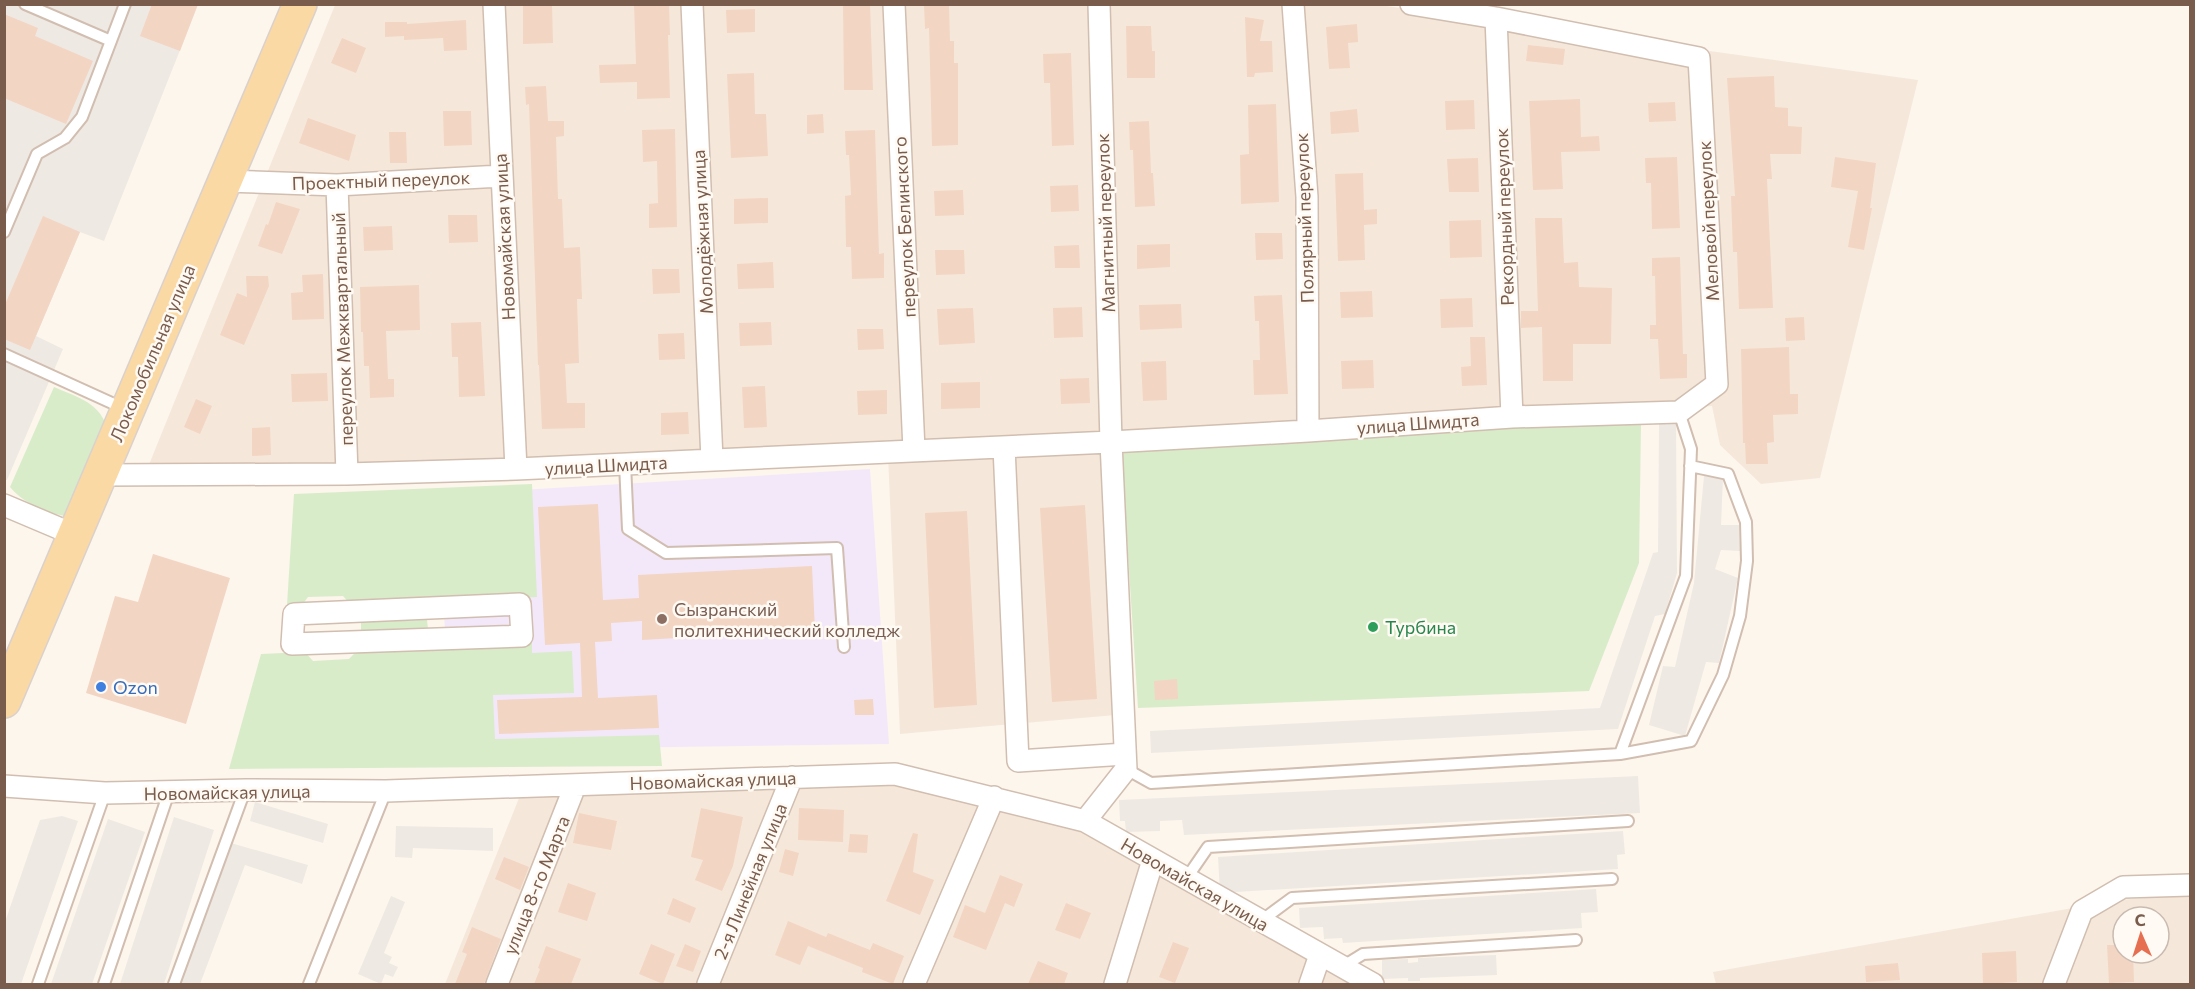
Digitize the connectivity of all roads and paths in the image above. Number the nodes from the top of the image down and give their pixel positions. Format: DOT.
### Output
graph roads {
  1 [pos="25,4"];
  2 [pos="125,4"];
  3 [pos="300,4"];
  4 [pos="494,4"];
  5 [pos="692,4"];
  6 [pos="894,4"];
  7 [pos="1099,4"];
  8 [pos="1293,4"];
  9 [pos="1411,4"];
  10 [pos="1496,18"];
  11 [pos="111,41"];
  12 [pos="501,176"];
  13 [pos="225,181"];
  14 [pos="338,185"];
  15 [pos="4,232"];
  16 [pos="4,354"];
  17 [pos="128,410"];
  18 [pos="1679,412"];
  19 [pos="1512,417"];
  20 [pos="1308,431"];
  21 [pos="1111,442"];
  22 [pos="1004,447"];
  23 [pos="914,450"];
  24 [pos="712,460"];
  25 [pos="624,464"];
  26 [pos="1690,466"];
  27 [pos="516,470"];
  28 [pos="347,474"];
  29 [pos="100,475"];
  30 [pos="4,505"];
  31 [pos="75,535"];
  32 [pos="353,612"];
  33 [pos="355,642"];
  34 [pos="844,647"];
  35 [pos="4,701"];
  36 [pos="1620,754"];
  37 [pos="1125,762"];
  38 [pos="792,777"];
  39 [pos="4,786"];
  40 [pos="575,786"];
  41 [pos="244,790"];
  42 [pos="386,791"];
  43 [pos="169,792"];
  44 [pos="105,793"];
  45 [pos="994,797"];
  46 [pos="1628,821"];
  47 [pos="1085,822"];
  48 [pos="1153,860"];
  49 [pos="1186,879"];
  50 [pos="1612,879"];
  51 [pos="2190,885"];
  52 [pos="1261,921"];
  53 [pos="1576,940"];
  54 [pos="1320,955"];
  55 [pos="1342,967"];
  56 [pos="38,984"];
  57 [pos="104,984"];
  58 [pos="174,984"];
  59 [pos="309,984"];
  60 [pos="496,984"];
  61 [pos="708,984"];
  62 [pos="914,984"];
  63 [pos="1116,984"];
  64 [pos="1310,984"];
  65 [pos="1373,984"];
  66 [pos="2054,984"];
  1 -- 11 [label="lane"];
  2 -- 11 [label="lane"];
  3 -- 13 [label="main road, Локомобильная улица"];
  4 -- 12 [label="street, Новомайская улица"];
  5 -- 24 [label="street, Молодёжная улица"];
  6 -- 23 [label="street, переулок Белинского"];
  7 -- 21 [label="street, Магнитный переулок"];
  8 -- 20 [label="street, Полярный переулок"];
  9 -- 10 [label="street"];
  10 -- 18 [label="street, Меловой переулок"];
  10 -- 19 [label="street, Рекордный переулок"];
  11 -- 15 [label="lane"];
  12 -- 14 [label="street, Проектный переулок"];
  12 -- 27 [label="street, Новомайская улица"];
  13 -- 14 [label="street, Проектный переулок"];
  13 -- 17 [label="main road, Локомобильная улица"];
  14 -- 28 [label="street, переулок Межквартальный"];
  16 -- 17 [label="lane"];
  17 -- 29 [label="main road, Локомобильная улица"];
  18 -- 19 [label="street, улица Шмидта"];
  18 -- 26 [label="lane"];
  19 -- 20 [label="street, улица Шмидта"];
  20 -- 21 [label="street, улица Шмидта"];
  21 -- 22 [label="street, улица Шмидта"];
  21 -- 37 [label="street"];
  22 -- 23 [label="street, улица Шмидта"];
  22 -- 37 [label="street"];
  23 -- 24 [label="street, улица Шмидта"];
  24 -- 25 [label="street, улица Шмидта"];
  25 -- 27 [label="street, улица Шмидта"];
  25 -- 34 [label="lane"];
  26 -- 36 [label="lane"];
  26 -- 36 [label="lane"];
  27 -- 28 [label="street, улица Шмидта"];
  28 -- 29 [label="street, улица Шмидта"];
  29 -- 31 [label="main road, Локомобильная улица"];
  30 -- 31 [label="street"];
  31 -- 35 [label="main road, Локомобильная улица"];
  32 -- 33 [label="street"];
  32 -- 33 [label="street"];
  32 -- 33 [label="street"];
  36 -- 37 [label="lane"];
  37 -- 47 [label="street"];
  38 -- 40 [label="street, Новомайская улица"];
  38 -- 45 [label="street, Новомайская улица"];
  38 -- 61 [label="street, 2-я Линейная улица"];
  39 -- 44 [label="street, Новомайская улица"];
  40 -- 42 [label="street, Новомайская улица"];
  40 -- 60 [label="street, улица 8-го Марта"];
  41 -- 42 [label="street, Новомайская улица"];
  41 -- 43 [label="street, Новомайская улица"];
  41 -- 58 [label="lane"];
  42 -- 59 [label="lane"];
  43 -- 44 [label="street, Новомайская улица"];
  43 -- 57 [label="lane"];
  44 -- 56 [label="lane"];
  45 -- 47 [label="street, Новомайская улица"];
  45 -- 62 [label="street"];
  46 -- 49 [label="lane"];
  47 -- 48 [label="street, Новомайская улица"];
  48 -- 49 [label="street, Новомайская улица"];
  48 -- 63 [label="street"];
  49 -- 52 [label="street, Новомайская улица"];
  50 -- 52 [label="lane"];
  51 -- 66 [label="street"];
  52 -- 54 [label="street, Новомайская улица"];
  53 -- 55 [label="lane"];
  54 -- 55 [label="street, Новомайская улица"];
  54 -- 64 [label="street"];
  55 -- 65 [label="street, Новомайская улица"];
}
